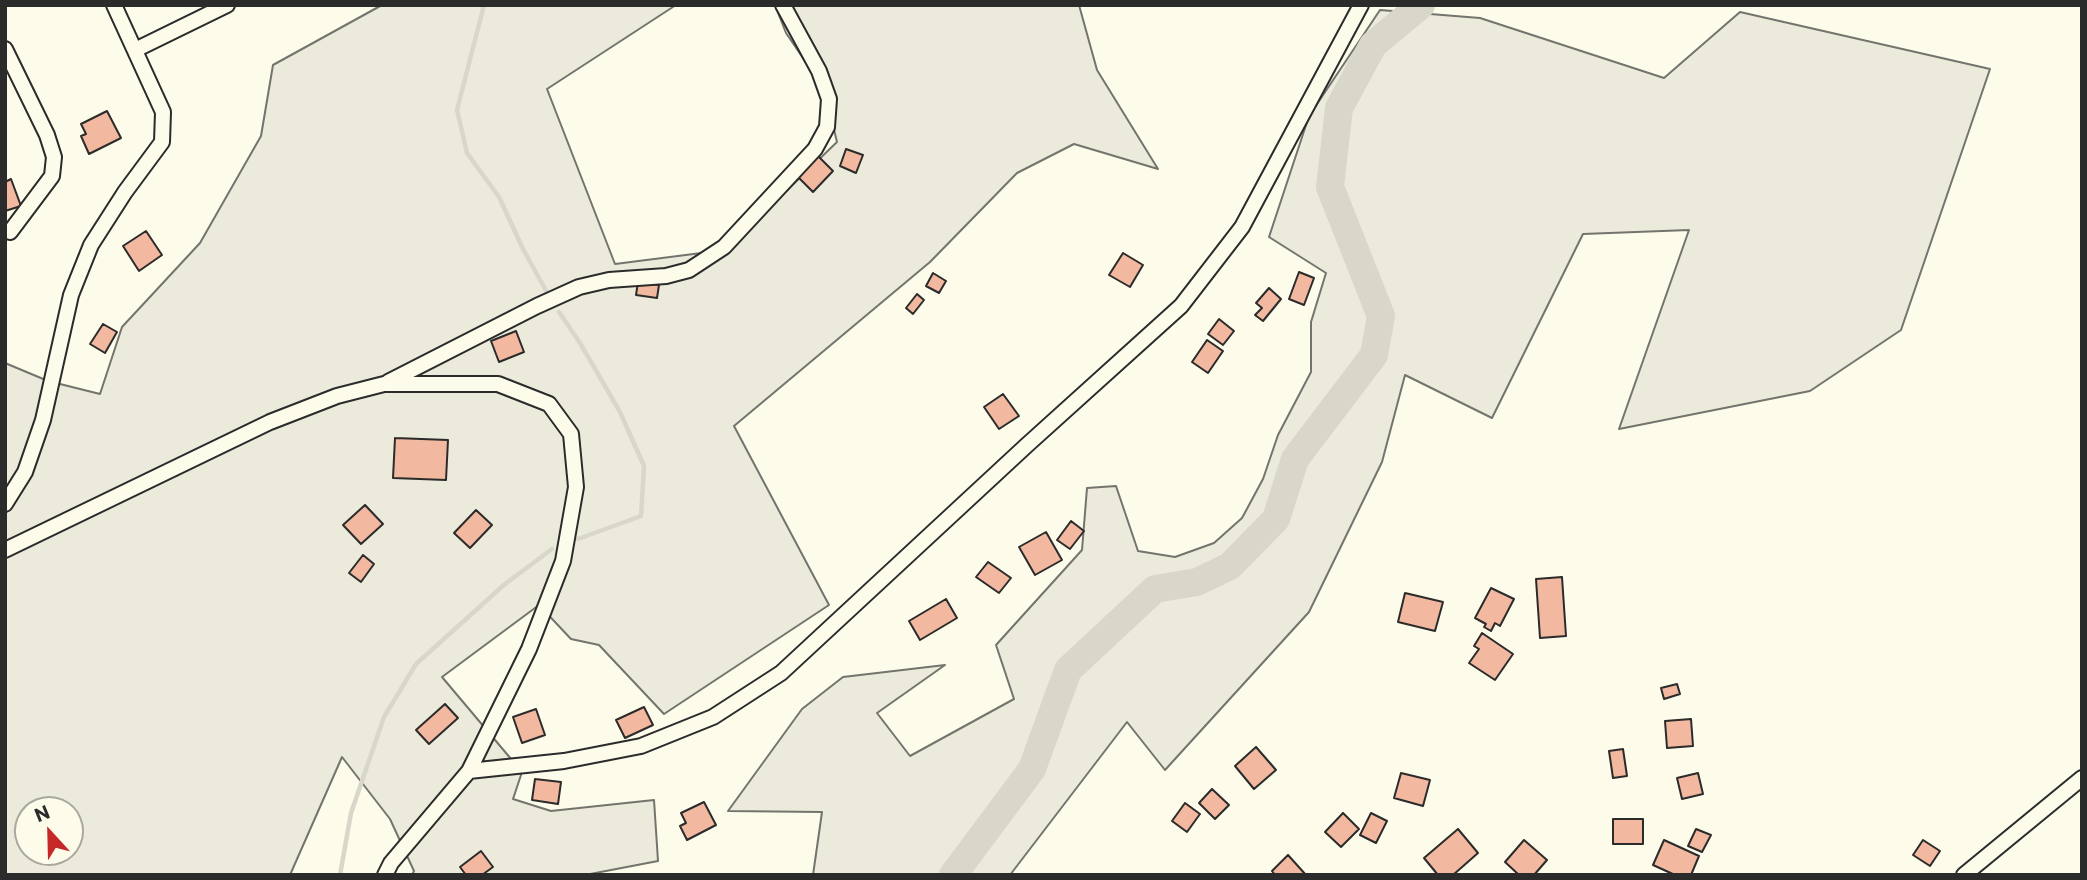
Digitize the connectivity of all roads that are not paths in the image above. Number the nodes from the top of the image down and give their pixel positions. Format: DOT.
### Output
graph roads {
  1 [pos="114,5"];
  2 [pos="227,5"];
  3 [pos="783,5"];
  4 [pos="1361,5"];
  5 [pos="5,49"];
  6 [pos="135,50"];
  7 [pos="10,232"];
  8 [pos="384,384"];
  9 [pos="5,505"];
  10 [pos="5,550"];
  11 [pos="469,771"];
  12 [pos="2082,778"];
  13 [pos="386,875"];
  14 [pos="1964,875"];
  1 -- 6 [label="street"];
  2 -- 6 [label="street"];
  3 -- 8 [label="street"];
  4 -- 11 [label="street"];
  5 -- 7 [label="street"];
  6 -- 9 [label="street"];
  8 -- 10 [label="street"];
  8 -- 11 [label="street"];
  11 -- 13 [label="street"];
  12 -- 14 [label="street"];
}
